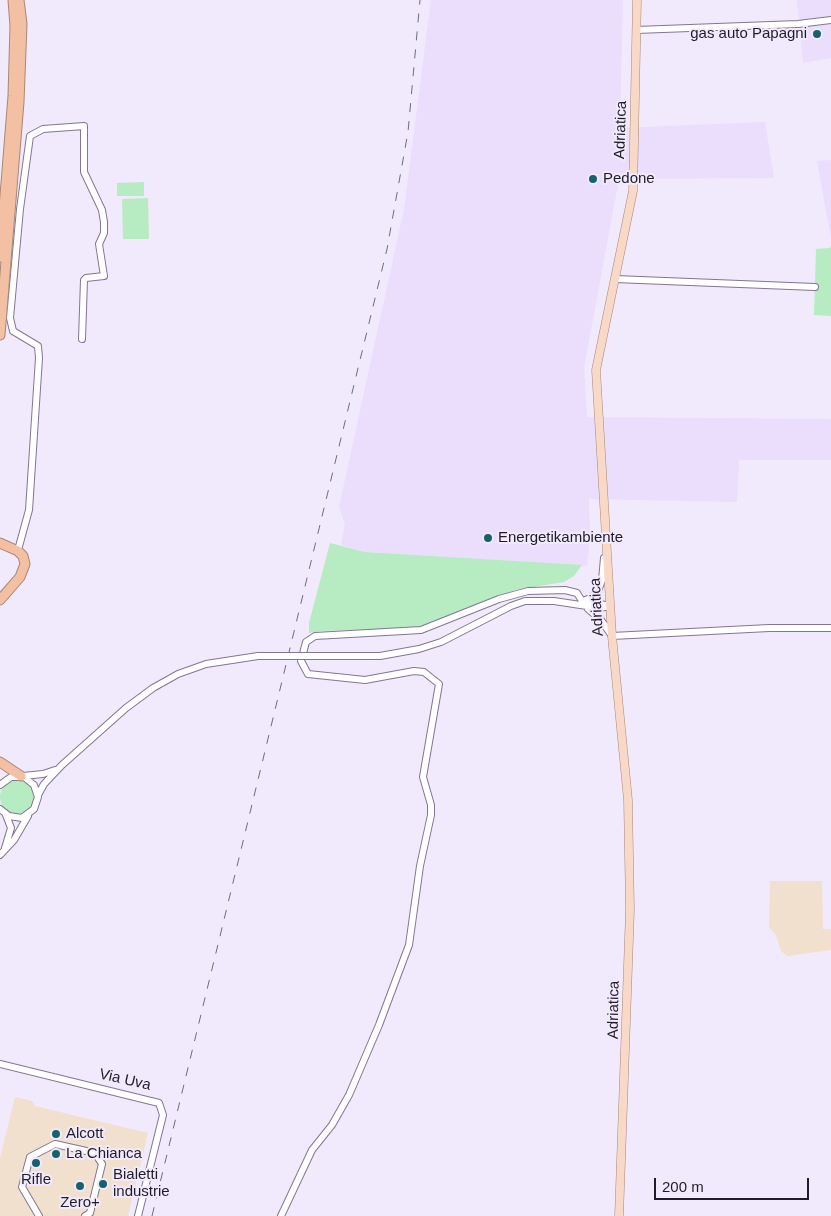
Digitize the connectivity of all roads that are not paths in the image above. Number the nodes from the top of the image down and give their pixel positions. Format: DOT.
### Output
graph roads {
  1 [pos="13,0"];
  2 [pos="19,0"];
  3 [pos="637,0"];
  4 [pos="831,20"];
  5 [pos="636,30"];
  6 [pos="0,257"];
  7 [pos="615,279"];
  8 [pos="815,287"];
  9 [pos="0,335"];
  10 [pos="82,339"];
  11 [pos="606,537"];
  12 [pos="0,543"];
  13 [pos="0,548"];
  14 [pos="14,549"];
  15 [pos="566,590"];
  16 [pos="0,600"];
  17 [pos="570,603"];
  18 [pos="583,604"];
  19 [pos="610,606"];
  20 [pos="831,628"];
  21 [pos="612,636"];
  22 [pos="0,762"];
  23 [pos="62,765"];
  24 [pos="20,776"];
  25 [pos="0,785"];
  26 [pos="38,795"];
  27 [pos="3,812"];
  28 [pos="28,815"];
  29 [pos="5,849"];
  30 [pos="0,855"];
  31 [pos="0,1064"];
  32 [pos="39,1216"];
  33 [pos="85,1216"];
  34 [pos="138,1216"];
  35 [pos="281,1216"];
  36 [pos="619,1216"];
  1 -- 6 [label="highway"];
  2 -- 9 [label="highway"];
  3 -- 5 [label="main road, Adriatica"];
  4 -- 5 [label="street"];
  5 -- 7 [label="main road, Adriatica"];
  7 -- 8 [label="street"];
  7 -- 11 [label="main road, Adriatica"];
  10 -- 14 [label="street"];
  11 -- 18 [label="street"];
  11 -- 19 [label="main road, Adriatica"];
  12 -- 14 [label="highway"];
  13 -- 14 [label="highway"];
  14 -- 16 [label="highway"];
  15 -- 17 [label="street"];
  15 -- 18 [label="street"];
  15 -- 35 [label="street"];
  17 -- 18 [label="street"];
  17 -- 23 [label="street, bridge"];
  18 -- 19 [label="street"];
  18 -- 21 [label="street"];
  19 -- 21 [label="main road, Adriatica"];
  20 -- 21 [label="street"];
  21 -- 36 [label="main road, Adriatica"];
  22 -- 24 [label="highway"];
  23 -- 24 [label="street"];
  23 -- 26 [label="street"];
  24 -- 25 [label="street"];
  24 -- 26 [label="street"];
  26 -- 28 [label="street"];
  27 -- 28 [label="street"];
  27 -- 29 [label="street"];
  28 -- 29 [label="street"];
  29 -- 30 [label="street"];
  31 -- 34 [label="street, Via Uva"];
  32 -- 33 [label="street"];
}
